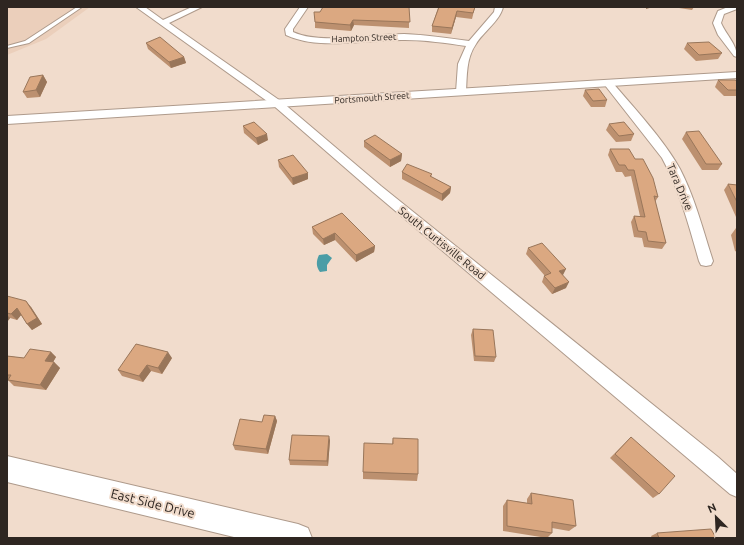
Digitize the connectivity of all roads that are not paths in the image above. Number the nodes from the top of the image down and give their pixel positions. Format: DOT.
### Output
graph roads {
  1 [pos="80,7"];
  2 [pos="140,7"];
  3 [pos="198,7"];
  4 [pos="304,7"];
  5 [pos="499,7"];
  6 [pos="730,8"];
  7 [pos="163,23"];
  8 [pos="737,42"];
  9 [pos="471,44"];
  10 [pos="7,48"];
  11 [pos="737,54"];
  12 [pos="737,75"];
  13 [pos="609,84"];
  14 [pos="461,92"];
  15 [pos="278,104"];
  16 [pos="7,120"];
  17 [pos="706,261"];
  18 [pos="7,469"];
  19 [pos="737,487"];
  20 [pos="298,538"];
  1 -- 10 [label="lane"];
  2 -- 7 [label="street, South Curtisville Road"];
  3 -- 7 [label="street"];
  4 -- 9 [label="street, Hampton Street"];
  5 -- 9 [label="street"];
  6 -- 8 [label="street"];
  6 -- 11 [label="street"];
  7 -- 15 [label="street, South Curtisville Road"];
  9 -- 14 [label="street"];
  12 -- 13 [label="street, Portsmouth Street"];
  13 -- 14 [label="street, Portsmouth Street"];
  13 -- 17 [label="street, Tara Drive"];
  14 -- 15 [label="street, Portsmouth Street"];
  15 -- 16 [label="street, Portsmouth Street"];
  15 -- 19 [label="street, South Curtisville Road"];
  18 -- 20 [label="main road, East Side Drive"];
}
